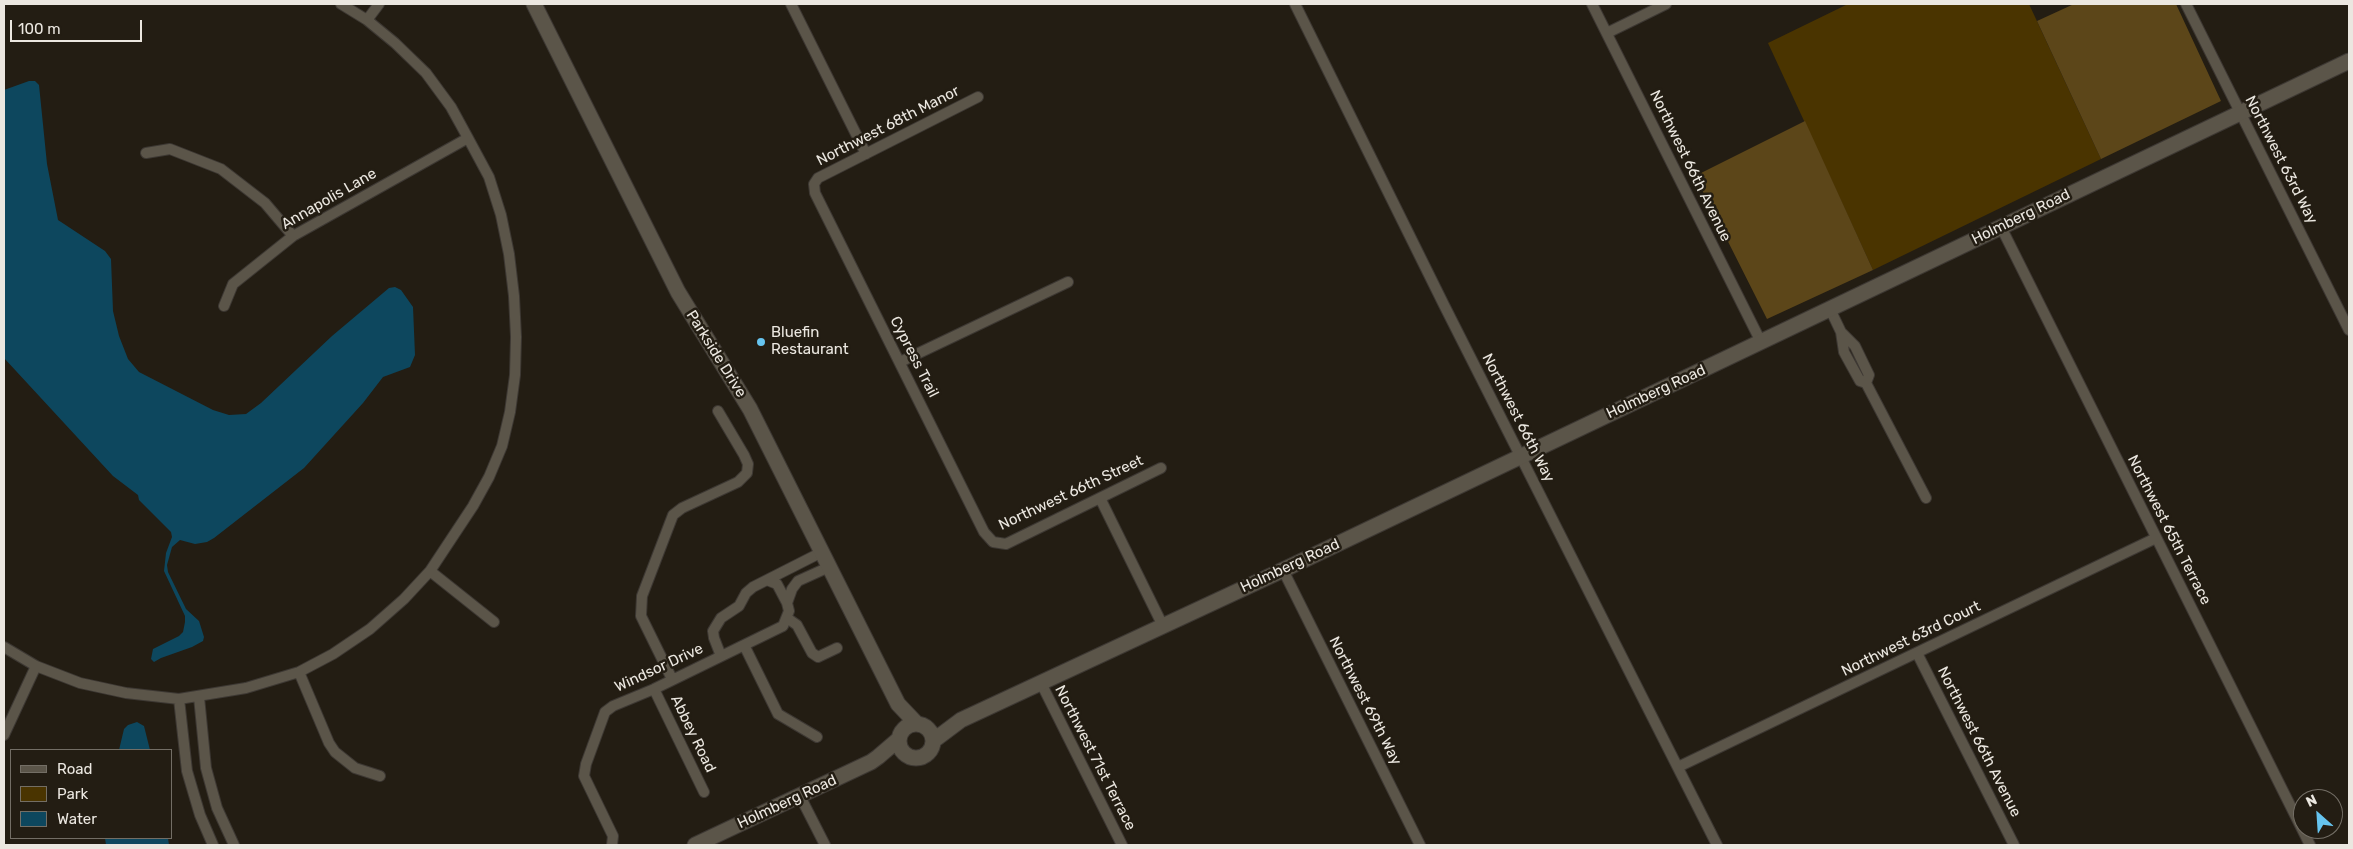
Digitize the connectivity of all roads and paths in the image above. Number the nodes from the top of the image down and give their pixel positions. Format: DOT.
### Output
graph roads {
  1 [pos="341,4"];
  2 [pos="379,4"];
  3 [pos="534,4"];
  4 [pos="790,4"];
  5 [pos="1295,4"];
  6 [pos="1592,4"];
  7 [pos="1666,4"];
  8 [pos="2186,4"];
  9 [pos="367,20"];
  10 [pos="1607,33"];
  11 [pos="2349,61"];
  12 [pos="978,97"];
  13 [pos="2241,113"];
  14 [pos="468,138"];
  15 [pos="146,152"];
  16 [pos="866,154"];
  17 [pos="814,184"];
  18 [pos="2001,227"];
  19 [pos="293,236"];
  20 [pos="1068,282"];
  21 [pos="224,306"];
  22 [pos="1830,309"];
  23 [pos="2349,330"];
  24 [pos="1761,342"];
  25 [pos="900,362"];
  26 [pos="718,411"];
  27 [pos="1520,457"];
  28 [pos="1161,468"];
  29 [pos="1100,498"];
  30 [pos="1926,498"];
  31 [pos="2156,538"];
  32 [pos="993,542"];
  33 [pos="822,552"];
  34 [pos="829,567"];
  35 [pos="1283,570"];
  36 [pos="430,571"];
  37 [pos="767,580"];
  38 [pos="787,603"];
  39 [pos="787,618"];
  40 [pos="494,622"];
  41 [pos="1163,626"];
  42 [pos="744,645"];
  43 [pos="4,647"];
  44 [pos="837,648"];
  45 [pos="1917,653"];
  46 [pos="722,656"];
  47 [pos="36,666"];
  48 [pos="299,672"];
  49 [pos="672,680"];
  50 [pos="1041,683"];
  51 [pos="654,689"];
  52 [pos="199,698"];
  53 [pos="179,699"];
  54 [pos="898,704"];
  55 [pos="961,720"];
  56 [pos="919,725"];
  57 [pos="4,736"];
  58 [pos="900,736"];
  59 [pos="817,737"];
  60 [pos="933,741"];
  61 [pos="906,755"];
  62 [pos="878,758"];
  63 [pos="1678,767"];
  64 [pos="380,776"];
  65 [pos="704,792"];
  66 [pos="800,796"];
  67 [pos="213,845"];
  68 [pos="234,845"];
  69 [pos="612,845"];
  70 [pos="695,845"];
  71 [pos="825,845"];
  72 [pos="1122,845"];
  73 [pos="1420,845"];
  74 [pos="1717,845"];
  75 [pos="2014,845"];
  76 [pos="2310,845"];
  1 -- 9 [label="street"];
  2 -- 9 [label="street"];
  3 -- 33 [label="street, Parkside Drive"];
  4 -- 16 [label="street"];
  5 -- 27 [label="street, Northwest 66th Way"];
  6 -- 10 [label="street, Northwest 66th Avenue"];
  7 -- 10 [label="street"];
  8 -- 13 [label="street, Northwest 63rd Way"];
  9 -- 14 [label="street"];
  10 -- 24 [label="street, Northwest 66th Avenue"];
  11 -- 13 [label="street, Holmberg Road"];
  12 -- 16 [label="street, Northwest 68th Manor"];
  13 -- 18 [label="street, Holmberg Road"];
  13 -- 23 [label="street, Northwest 63rd Way"];
  14 -- 19 [label="street, Annapolis Lane"];
  14 -- 36 [label="street"];
  15 -- 19 [label="street"];
  16 -- 17 [label="street, Northwest 68th Manor"];
  17 -- 25 [label="street, Cypress Trail"];
  18 -- 22 [label="street, Holmberg Road"];
  18 -- 31 [label="street, Northwest 65th Terrace"];
  19 -- 21 [label="street, Annapolis Lane"];
  20 -- 25 [label="street"];
  22 -- 24 [label="street, Holmberg Road"];
  22 -- 30 [label="street"];
  24 -- 27 [label="street, Holmberg Road"];
  25 -- 32 [label="street, Cypress Trail"];
  26 -- 49 [label="street"];
  27 -- 35 [label="street, Holmberg Road"];
  27 -- 63 [label="street, Northwest 66th Way"];
  28 -- 29 [label="street, Northwest 66th Street"];
  29 -- 32 [label="street, Northwest 66th Street"];
  29 -- 41 [label="street"];
  31 -- 45 [label="street, Northwest 63rd Court"];
  31 -- 76 [label="street, Northwest 65th Terrace"];
  33 -- 34 [label="street, Parkside Drive"];
  33 -- 37 [label="street, Windsor Drive"];
  34 -- 38 [label="street"];
  34 -- 54 [label="street, Parkside Drive"];
  35 -- 41 [label="street, Holmberg Road"];
  35 -- 73 [label="street, Northwest 69th Way"];
  36 -- 40 [label="street"];
  36 -- 48 [label="street"];
  37 -- 38 [label="street"];
  37 -- 46 [label="street, Windsor Drive"];
  38 -- 39 [label="street"];
  39 -- 42 [label="street, Windsor Drive"];
  39 -- 44 [label="street"];
  41 -- 50 [label="street, Holmberg Road"];
  42 -- 46 [label="street, Windsor Drive"];
  42 -- 59 [label="street"];
  43 -- 47 [label="street"];
  45 -- 63 [label="street, Northwest 63rd Court"];
  45 -- 75 [label="street, Northwest 66th Avenue"];
  46 -- 49 [label="street, Windsor Drive"];
  47 -- 53 [label="street"];
  47 -- 57 [label="street"];
  48 -- 52 [label="street"];
  48 -- 64 [label="street"];
  49 -- 51 [label="street, Windsor Drive"];
  50 -- 55 [label="street, Holmberg Road"];
  50 -- 72 [label="street, Northwest 71st Terrace"];
  51 -- 65 [label="street, Abbey Road"];
  51 -- 69 [label="street, Windsor Drive"];
  52 -- 53 [label="street"];
  52 -- 68 [label="street"];
  53 -- 67 [label="street"];
  54 -- 56 [label="street, Parkside Drive"];
  54 -- 58 [label="street, Parkside Drive"];
  55 -- 56 [label="street, Holmberg Road"];
  55 -- 60 [label="street, Holmberg Road"];
  56 -- 58 [label="street"];
  56 -- 60 [label="street"];
  58 -- 61 [label="street"];
  58 -- 62 [label="street, Holmberg Road"];
  60 -- 61 [label="street"];
  61 -- 62 [label="street, Holmberg Road"];
  62 -- 66 [label="street, Holmberg Road"];
  63 -- 74 [label="street, Northwest 66th Way"];
  66 -- 70 [label="street, Holmberg Road"];
  66 -- 71 [label="street"];
}
